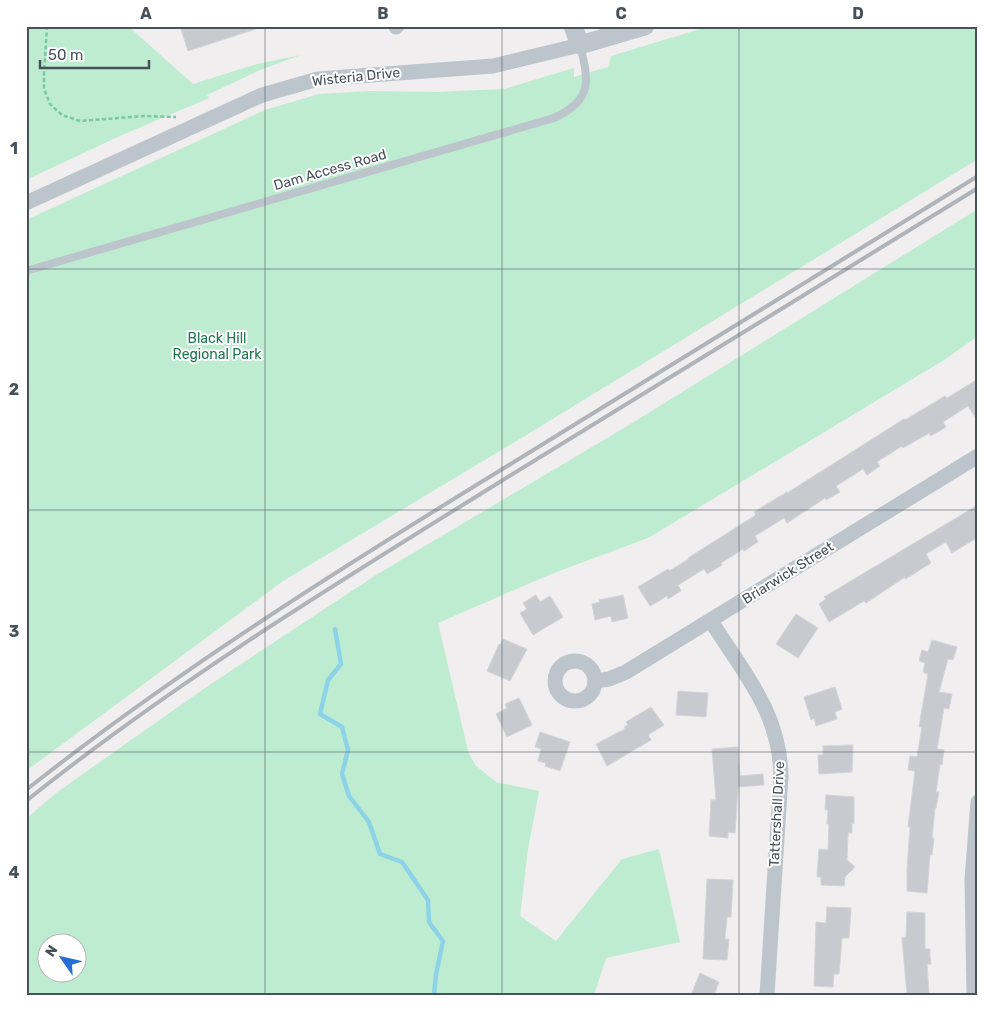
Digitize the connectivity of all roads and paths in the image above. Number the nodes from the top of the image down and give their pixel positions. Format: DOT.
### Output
graph roads {
  1 [pos="47,26"];
  2 [pos="573,26"];
  3 [pos="645,26"];
  4 [pos="580,45"];
  5 [pos="176,117"];
  6 [pos="26,204"];
  7 [pos="26,270"];
  8 [pos="978,456"];
  9 [pos="711,621"];
  10 [pos="595,681"];
  11 [pos="978,802"];
  12 [pos="975,939"];
  13 [pos="767,995"];
  14 [pos="974,995"];
  1 -- 5 [label="path"];
  2 -- 4 [label="street"];
  3 -- 4 [label="street, Wisteria Drive"];
  4 -- 6 [label="street, Wisteria Drive"];
  4 -- 7 [label="lane, Dam Access Road"];
  8 -- 9 [label="street, Briarwick Street"];
  9 -- 10 [label="street, Briarwick Street"];
  9 -- 13 [label="street, Tattershall Drive"];
  11 -- 12 [label="street"];
  12 -- 14 [label="street"];
}
